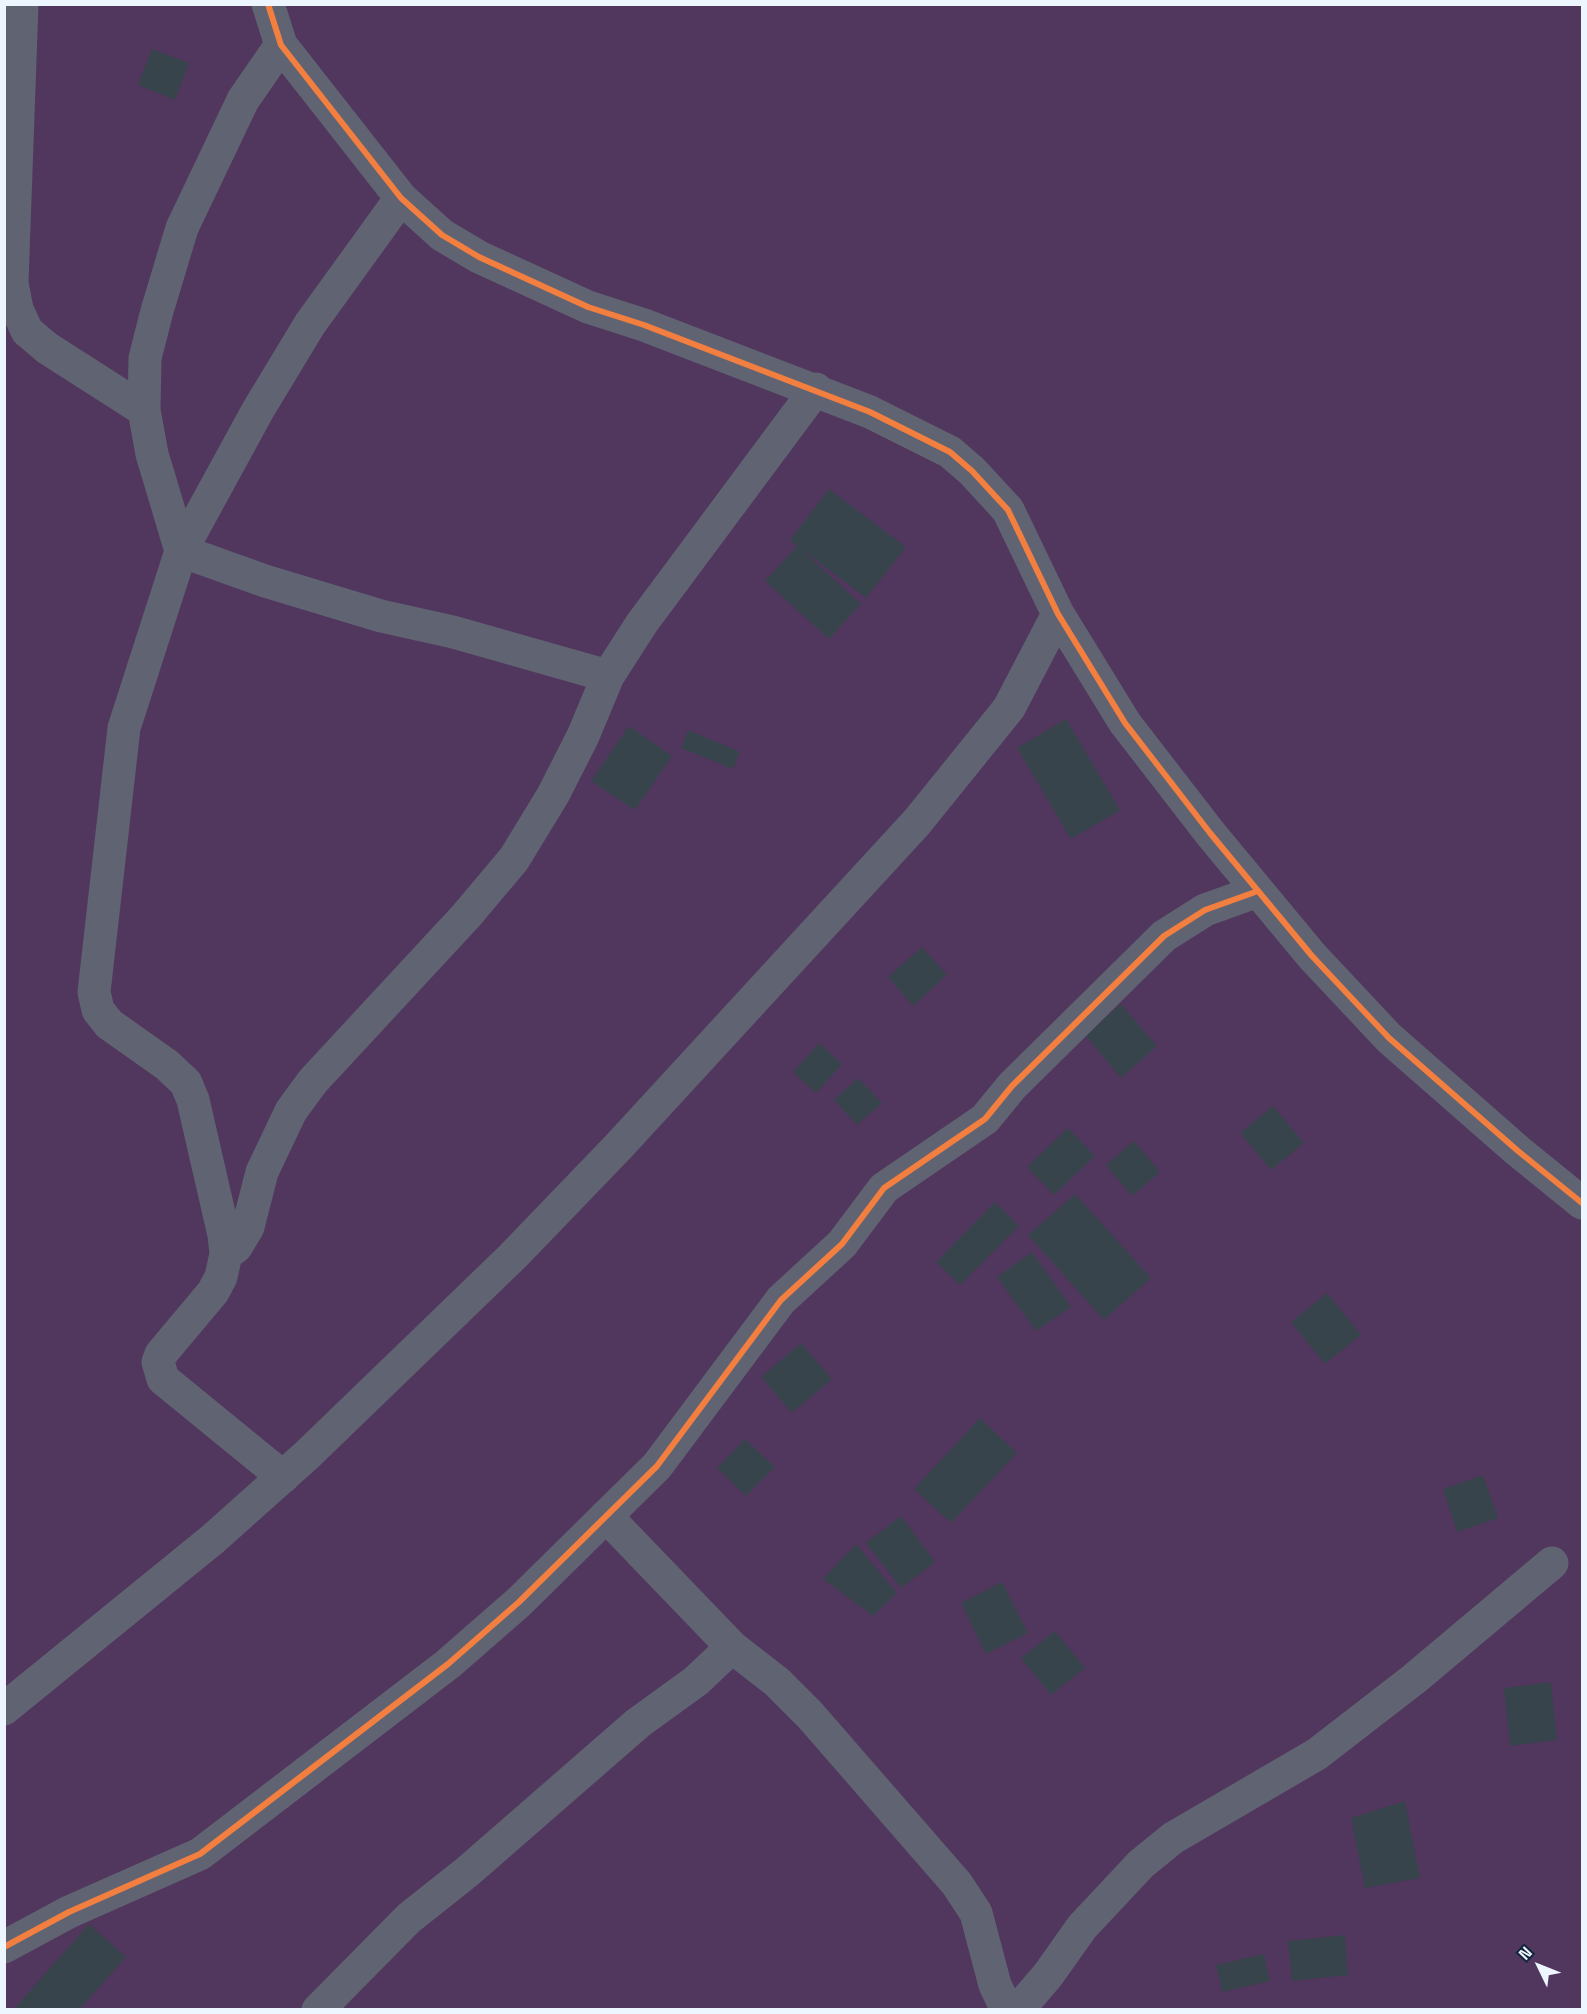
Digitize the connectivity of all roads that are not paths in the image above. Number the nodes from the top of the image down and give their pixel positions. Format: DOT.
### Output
graph roads {
  1 [pos="22,4"];
  2 [pos="268,4"];
  3 [pos="281,45"];
  4 [pos="401,198"];
  5 [pos="816,389"];
  6 [pos="144,410"];
  7 [pos="181,551"];
  8 [pos="1058,614"];
  9 [pos="608,676"];
  10 [pos="1258,891"];
  11 [pos="1582,1203"];
  12 [pos="226,1254"];
  13 [pos="283,1477"];
  14 [pos="606,1516"];
  15 [pos="1552,1563"];
  16 [pos="732,1647"];
  17 [pos="4,1709"];
  18 [pos="4,1947"];
  19 [pos="318,2010"];
  20 [pos="1007,2010"];
  21 [pos="1018,2010"];
  1 -- 6 [label="street"];
  2 -- 3 [label="street"];
  3 -- 4 [label="street"];
  3 -- 6 [label="street"];
  4 -- 5 [label="street"];
  4 -- 7 [label="street"];
  5 -- 8 [label="street"];
  5 -- 9 [label="street"];
  6 -- 7 [label="street"];
  7 -- 9 [label="street"];
  7 -- 12 [label="street"];
  8 -- 10 [label="street"];
  8 -- 13 [label="street"];
  9 -- 12 [label="street"];
  10 -- 11 [label="street"];
  10 -- 14 [label="street"];
  12 -- 13 [label="street"];
  13 -- 17 [label="street"];
  14 -- 16 [label="street"];
  14 -- 18 [label="street"];
  15 -- 21 [label="street"];
  16 -- 19 [label="street"];
  16 -- 20 [label="street"];
}
